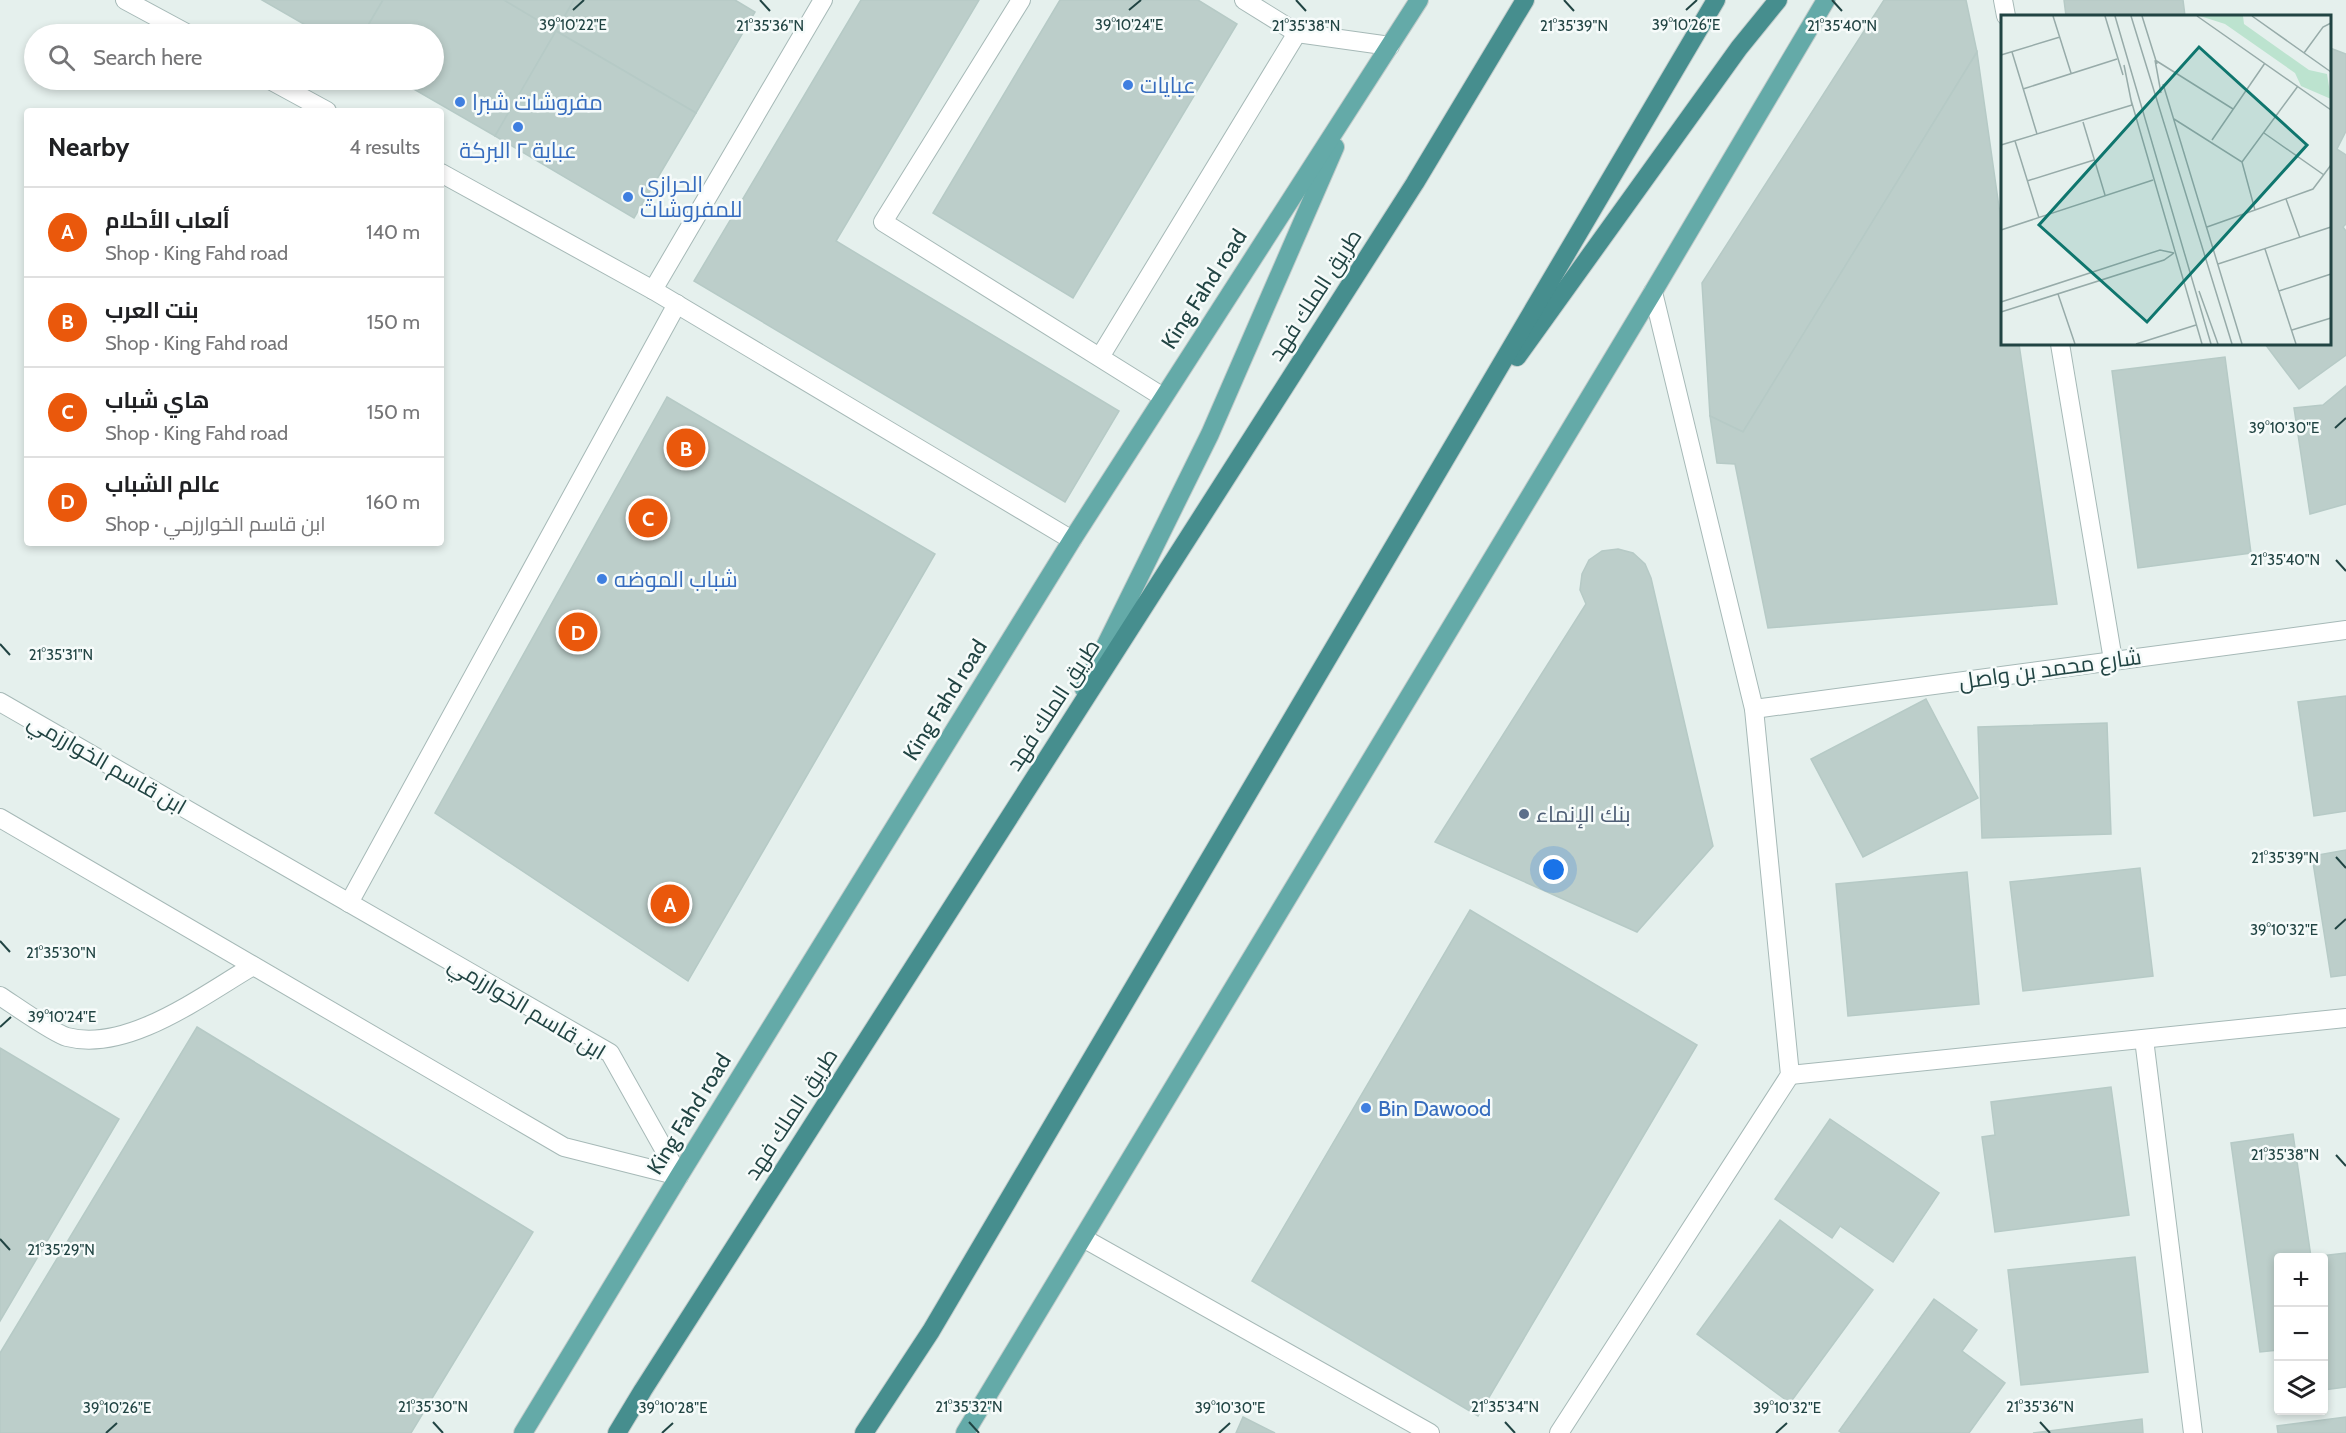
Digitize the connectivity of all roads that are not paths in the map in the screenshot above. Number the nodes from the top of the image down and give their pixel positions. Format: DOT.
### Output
graph roads {
  1 [pos="125,0"];
  2 [pos="823,0"];
  3 [pos="1021,0"];
  4 [pos="1244,0"];
  5 [pos="1419,0"];
  6 [pos="1526,0"];
  7 [pos="1716,0"];
  8 [pos="1778,0"];
  9 [pos="1826,0"];
  10 [pos="2003,0"];
  11 [pos="2006,15"];
  12 [pos="169,24"];
  13 [pos="1297,33"];
  14 [pos="1390,45"];
  15 [pos="288,90"];
  16 [pos="1357,96"];
  17 [pos="321,108"];
  18 [pos="444,175"];
  19 [pos="653,290"];
  20 [pos="1653,292"];
  21 [pos="678,304"];
  22 [pos="2060,345"];
  23 [pos="1100,357"];
  24 [pos="1163,397"];
  25 [pos="1450,451"];
  26 [pos="1072,540"];
  27 [pos="2346,630"];
  28 [pos="2113,660"];
  29 [pos="0,702"];
  30 [pos="1754,709"];
  31 [pos="1059,740"];
  32 [pos="0,818"];
  33 [pos="349,903"];
  34 [pos="253,966"];
  35 [pos="0,996"];
  36 [pos="2346,1018"];
  37 [pos="2144,1039"];
  38 [pos="1790,1075"];
  39 [pos="679,1176"];
  40 [pos="1083,1238"];
  41 [pos="643,1390"];
  42 [pos="523,1433"];
  43 [pos="617,1433"];
  44 [pos="627,1433"];
  45 [pos="864,1433"];
  46 [pos="965,1433"];
  47 [pos="1430,1433"];
  48 [pos="1559,1433"];
  49 [pos="2193,1433"];
  1 -- 12 [label="street"];
  2 -- 19 [label="street"];
  3 -- 23 [label="street"];
  4 -- 13 [label="street"];
  5 -- 14 [label="main road, King Fahd road"];
  6 -- 31 [label="highway, طريق الملك فهد"];
  7 -- 25 [label="highway"];
  8 -- 25 [label="highway"];
  9 -- 20 [label="main road"];
  10 -- 11 [label="street"];
  13 -- 14 [label="street"];
  13 -- 23 [label="street"];
  14 -- 16 [label="main road, King Fahd road"];
  15 -- 17 [label="street"];
  16 -- 24 [label="main road, King Fahd road"];
  16 -- 31 [label="main road"];
  18 -- 19 [label="street"];
  19 -- 21 [label="street"];
  20 -- 30 [label="street"];
  20 -- 40 [label="main road"];
  21 -- 26 [label="street"];
  21 -- 33 [label="street"];
  22 -- 28 [label="street"];
  23 -- 24 [label="street"];
  24 -- 26 [label="main road, King Fahd road"];
  25 -- 45 [label="highway"];
  26 -- 39 [label="main road, King Fahd road"];
  27 -- 28 [label="street, شارع محمد بن واصل"];
  28 -- 30 [label="street, شارع محمد بن واصل"];
  29 -- 33 [label="street, ابن قاسم الخوارزمي"];
  30 -- 38 [label="street"];
  31 -- 41 [label="highway, طريق الملك فهد"];
  32 -- 34 [label="street"];
  33 -- 39 [label="street, ابن قاسم الخوارزمي"];
  34 -- 35 [label="street"];
  34 -- 39 [label="street"];
  36 -- 37 [label="street"];
  37 -- 38 [label="street"];
  37 -- 49 [label="street"];
  38 -- 48 [label="street"];
  39 -- 42 [label="main road, King Fahd road"];
  40 -- 46 [label="main road"];
  40 -- 47 [label="street"];
  41 -- 43 [label="highway, طريق الملك فهد"];
  41 -- 44 [label="highway"];
}
